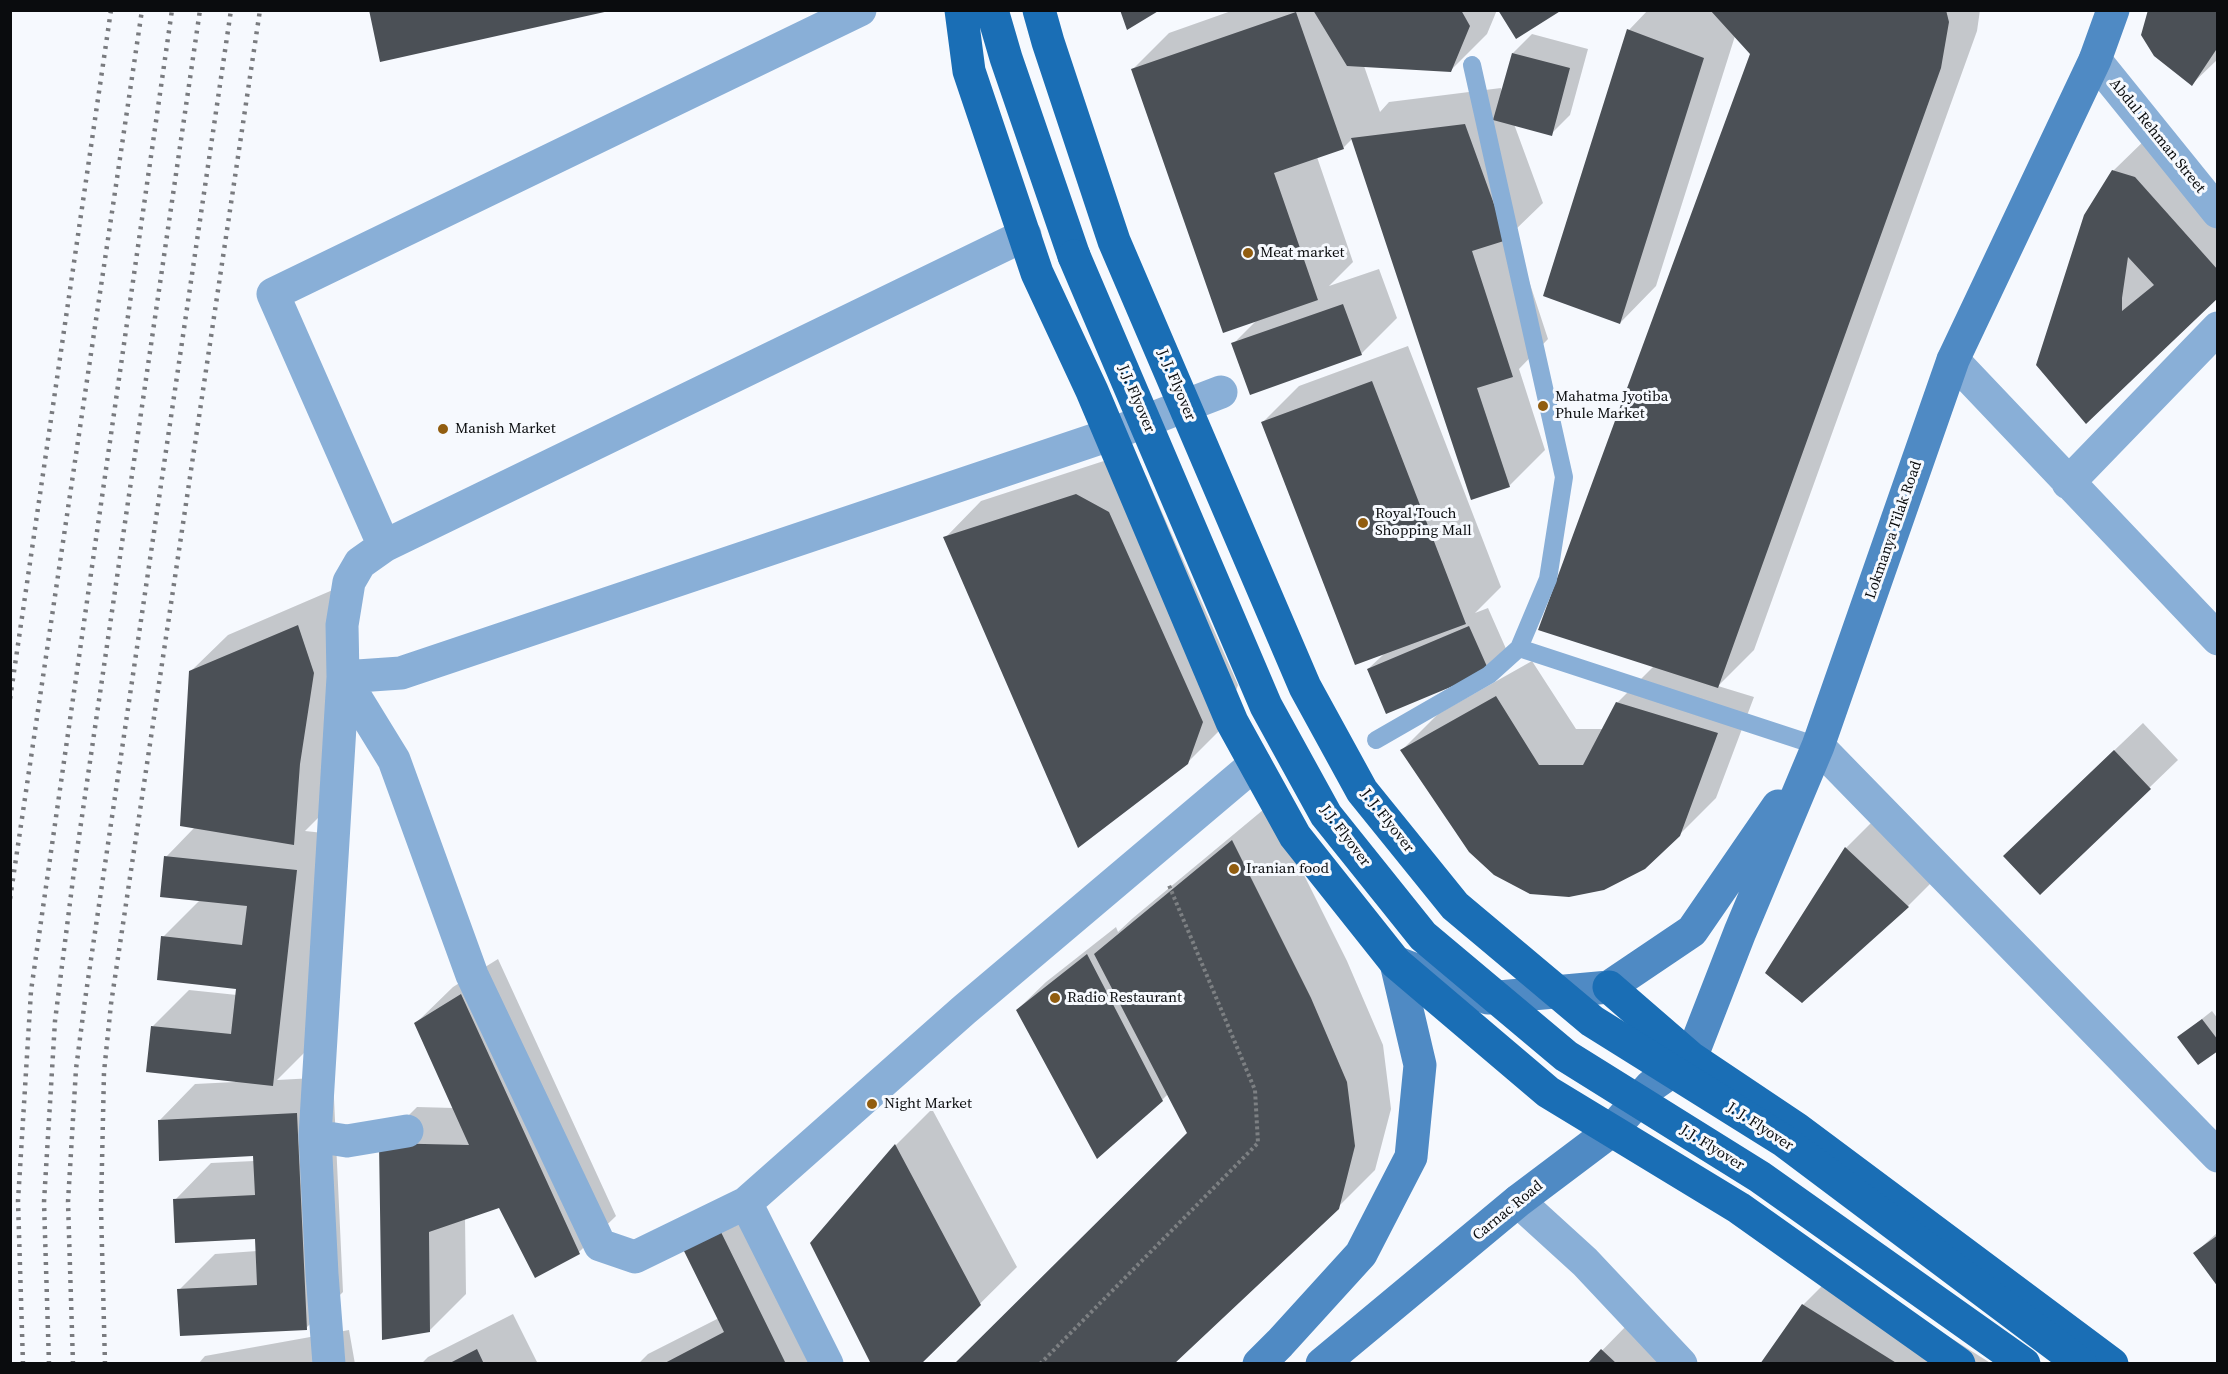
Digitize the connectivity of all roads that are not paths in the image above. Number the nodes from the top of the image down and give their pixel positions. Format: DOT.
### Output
graph roads {
  1 [pos="860,10"];
  2 [pos="961,10"];
  3 [pos="992,10"];
  4 [pos="1039,10"];
  5 [pos="2113,10"];
  6 [pos="2094,60"];
  7 [pos="1472,65"];
  8 [pos="2217,212"];
  9 [pos="1025,235"];
  10 [pos="2217,328"];
  11 [pos="1953,360"];
  12 [pos="1221,392"];
  13 [pos="1109,435"];
  14 [pos="2068,483"];
  15 [pos="384,546"];
  16 [pos="2217,639"];
  17 [pos="1519,648"];
  18 [pos="343,677"];
  19 [pos="1376,740"];
  20 [pos="1818,746"];
  21 [pos="1255,764"];
  22 [pos="1396,963"];
  23 [pos="1609,987"];
  24 [pos="1691,1058"];
  25 [pos="407,1131"];
  26 [pos="1611,1131"];
  27 [pos="315,1136"];
  28 [pos="2217,1156"];
  29 [pos="1518,1201"];
  30 [pos="746,1203"];
  31 [pos="330,1364"];
  32 [pos="827,1364"];
  33 [pos="1259,1364"];
  34 [pos="1322,1364"];
  35 [pos="1681,1364"];
  36 [pos="1959,1364"];
  37 [pos="2024,1364"];
  38 [pos="2081,1364"];
  39 [pos="2112,1364"];
  1 -- 15 [label="street"];
  2 -- 9 [label="main road"];
  3 -- 37 [label="main road, J.J. Flyover, bridge"];
  4 -- 38 [label="main road, J. J. Flyover, bridge"];
  5 -- 6 [label="main road, Lokmanya Tilak Road"];
  6 -- 8 [label="street, Abdul Rehman Street"];
  6 -- 11 [label="main road, Lokmanya Tilak Road"];
  7 -- 17 [label="lane"];
  9 -- 13 [label="main road"];
  9 -- 15 [label="street"];
  10 -- 14 [label="street"];
  11 -- 14 [label="street"];
  11 -- 20 [label="main road, Lokmanya Tilak Road"];
  12 -- 13 [label="street"];
  13 -- 18 [label="street"];
  13 -- 21 [label="main road"];
  14 -- 16 [label="street"];
  15 -- 18 [label="street"];
  17 -- 19 [label="lane"];
  17 -- 20 [label="lane"];
  18 -- 27 [label="street"];
  18 -- 30 [label="street"];
  20 -- 23 [label="main road"];
  20 -- 24 [label="main road, Lokmanya Tilak Road"];
  20 -- 28 [label="street"];
  21 -- 22 [label="main road"];
  21 -- 30 [label="street"];
  22 -- 23 [label="main road"];
  22 -- 26 [label="main road"];
  22 -- 33 [label="main road"];
  23 -- 24 [label="main road"];
  24 -- 26 [label="main road, Carnac Road"];
  24 -- 39 [label="main road"];
  25 -- 27 [label="street"];
  26 -- 29 [label="main road, Carnac Road"];
  26 -- 36 [label="main road"];
  27 -- 31 [label="street"];
  29 -- 34 [label="main road, Carnac Road"];
  29 -- 35 [label="street"];
  30 -- 32 [label="street"];
}
